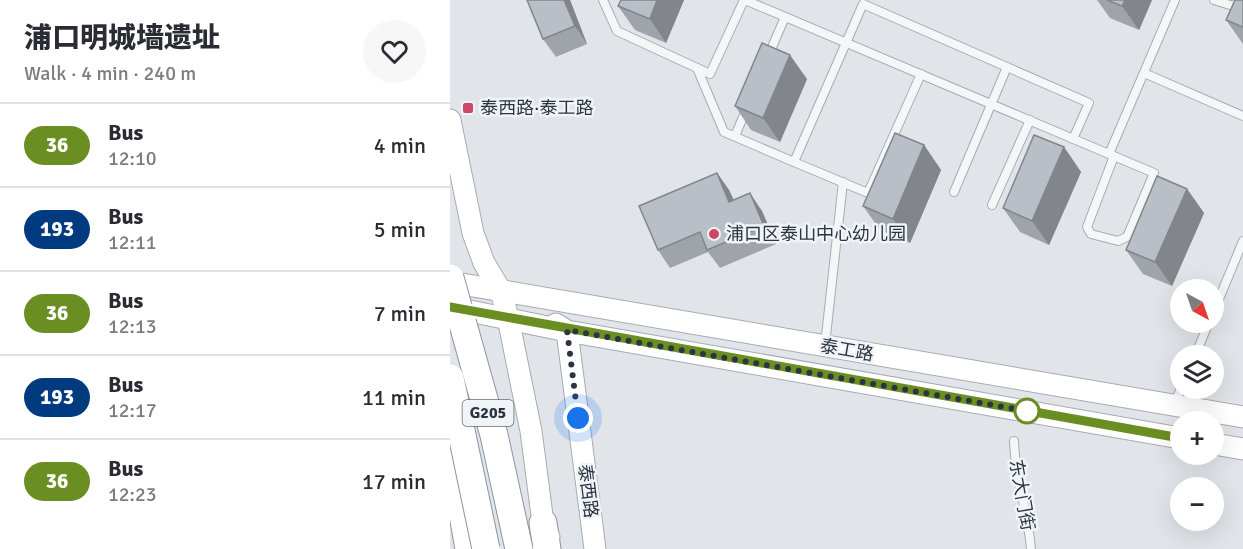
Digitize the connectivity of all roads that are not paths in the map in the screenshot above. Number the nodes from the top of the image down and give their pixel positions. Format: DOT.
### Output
graph roads {
  1 [pos="603,0"];
  2 [pos="744,0"];
  3 [pos="1175,0"];
  4 [pos="1214,0"];
  5 [pos="1241,0"];
  6 [pos="785,17"];
  7 [pos="845,42"];
  8 [pos="767,60"];
  9 [pos="1007,67"];
  10 [pos="697,68"];
  11 [pos="1144,73"];
  12 [pos="921,74"];
  13 [pos="748,103"];
  14 [pos="991,104"];
  15 [pos="1243,116"];
  16 [pos="450,120"];
  17 [pos="1030,120"];
  18 [pos="735,136"];
  19 [pos="1073,139"];
  20 [pos="1112,155"];
  21 [pos="794,162"];
  22 [pos="843,182"];
  23 [pos="954,192"];
  24 [pos="992,205"];
  25 [pos="1243,241"];
  26 [pos="450,280"];
  27 [pos="1224,287"];
  28 [pos="501,291"];
  29 [pos="450,307"];
  30 [pos="508,318"];
  31 [pos="567,330"];
  32 [pos="825,346"];
  33 [pos="450,378"];
  34 [pos="450,393"];
  35 [pos="1170,396"];
  36 [pos="1184,399"];
  37 [pos="1243,417"];
  38 [pos="1170,436"];
  39 [pos="450,441"];
  40 [pos="1014,441"];
  41 [pos="1224,446"];
  42 [pos="1243,449"];
  43 [pos="543,523"];
  44 [pos="469,549"];
  45 [pos="486,549"];
  46 [pos="495,549"];
  47 [pos="519,549"];
  48 [pos="547,549"];
  49 [pos="553,549"];
  50 [pos="595,549"];
  51 [pos="1031,549"];
  1 -- 10 [label="lane"];
  2 -- 6 [label="lane"];
  2 -- 10 [label="lane"];
  3 -- 11 [label="lane"];
  4 -- 5 [label="lane"];
  6 -- 7 [label="lane"];
  6 -- 8 [label="lane"];
  7 -- 9 [label="lane"];
  7 -- 12 [label="lane"];
  7 -- 21 [label="lane"];
  9 -- 14 [label="lane"];
  9 -- 19 [label="lane"];
  10 -- 18 [label="lane"];
  11 -- 15 [label="lane"];
  11 -- 20 [label="lane"];
  12 -- 14 [label="lane"];
  12 -- 22 [label="lane"];
  13 -- 18 [label="lane"];
  14 -- 17 [label="lane"];
  14 -- 23 [label="lane"];
  16 -- 28 [label="main road"];
  17 -- 19 [label="lane"];
  17 -- 24 [label="lane"];
  18 -- 21 [label="lane"];
  19 -- 20 [label="lane"];
  20 -- 20 [label="lane"];
  21 -- 22 [label="lane"];
  22 -- 32 [label="lane"];
  25 -- 27 [label="lane"];
  26 -- 28 [label="main road, 泰工路"];
  26 -- 47 [label="highway, G205, bridge"];
  28 -- 30 [label="main road"];
  28 -- 31 [label="main road"];
  28 -- 32 [label="main road, 泰工路"];
  29 -- 30 [label="main road, 泰工路"];
  30 -- 31 [label="main road, 泰工路"];
  30 -- 43 [label="main road"];
  31 -- 38 [label="main road, 泰工路"];
  31 -- 50 [label="main road, 泰西路"];
  32 -- 35 [label="main road, 泰工路"];
  33 -- 45 [label="highway, G205, bridge"];
  34 -- 46 [label="main road"];
  36 -- 37 [label="main road, 泰工路"];
  39 -- 44 [label="highway"];
  40 -- 51 [label="lane, 东大门街"];
  41 -- 42 [label="main road"];
  43 -- 48 [label="highway"];
  43 -- 49 [label="main road"];
}
